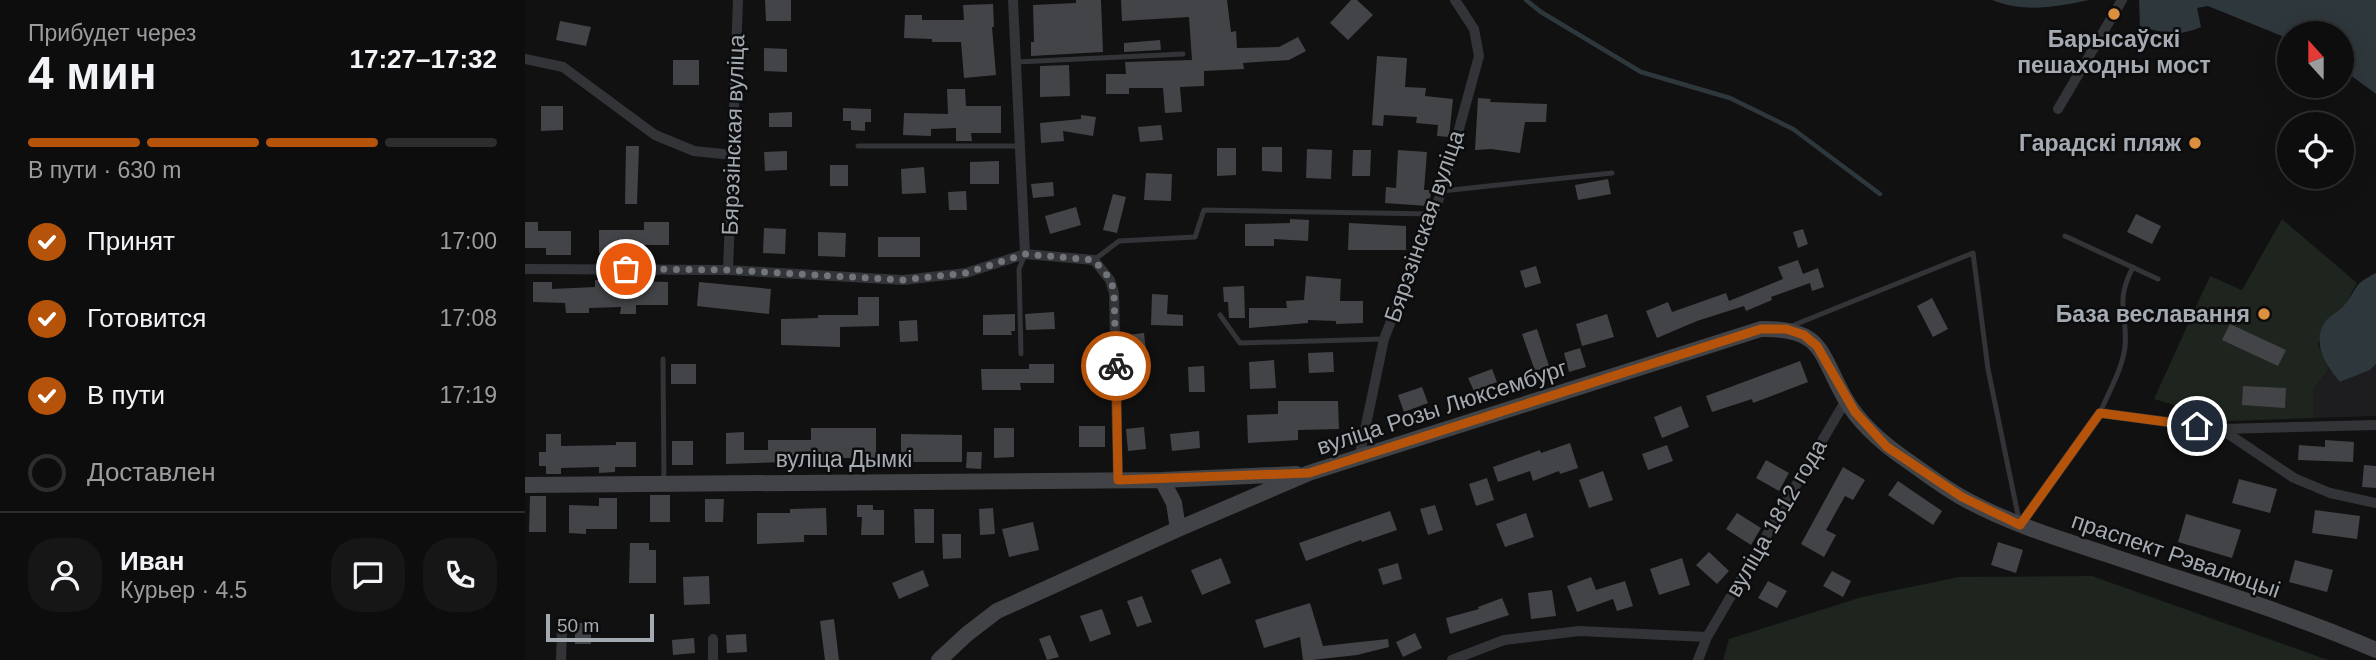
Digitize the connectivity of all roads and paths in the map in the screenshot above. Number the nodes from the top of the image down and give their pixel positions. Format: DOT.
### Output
graph roads {
  1 [pos="737,0"];
  2 [pos="1013,0"];
  3 [pos="1455,0"];
  4 [pos="2122,0"];
  5 [pos="1183,54"];
  6 [pos="525,59"];
  7 [pos="1017,62"];
  8 [pos="2058,109"];
  9 [pos="858,146"];
  10 [pos="1021,146"];
  11 [pos="733,155"];
  12 [pos="1612,173"];
  13 [pos="1442,191"];
  14 [pos="1433,214"];
  15 [pos="2065,236"];
  16 [pos="1025,254"];
  17 [pos="1094,260"];
  18 [pos="2133,267"];
  19 [pos="525,269"];
  20 [pos="728,270"];
  21 [pos="2158,279"];
  22 [pos="1220,315"];
  23 [pos="1786,329"];
  24 [pos="1384,339"];
  25 [pos="1021,354"];
  26 [pos="663,359"];
  27 [pos="1846,400"];
  28 [pos="2100,413"];
  29 [pos="2376,425"];
  30 [pos="2221,429"];
  31 [pos="1359,458"];
  32 [pos="1309,473"];
  33 [pos="1118,480"];
  34 [pos="1163,480"];
  35 [pos="664,483"];
  36 [pos="525,485"];
  37 [pos="2376,503"];
  38 [pos="2020,525"];
  39 [pos="1178,529"];
  40 [pos="562,631"];
  41 [pos="1707,637"];
  42 [pos="713,639"];
  43 [pos="2376,650"];
  44 [pos="561,660"];
  45 [pos="713,660"];
  46 [pos="939,660"];
  47 [pos="1452,660"];
  48 [pos="1698,660"];
  1 -- 11 [label="street, Бярэзінская вуліца"];
  2 -- 7 [label="street"];
  3 -- 13 [label="street, Бярэзінская вуліца"];
  4 -- 8 [label="street"];
  5 -- 7 [label="lane"];
  6 -- 11 [label="street"];
  7 -- 10 [label="street"];
  9 -- 10 [label="lane"];
  10 -- 16 [label="street"];
  11 -- 20 [label="street, Бярэзінская вуліца"];
  12 -- 13 [label="lane"];
  13 -- 14 [label="street, Бярэзінская вуліца"];
  14 -- 17 [label="lane"];
  14 -- 24 [label="street, Бярэзінская вуліца"];
  15 -- 18 [label="lane"];
  16 -- 17 [label="street"];
  16 -- 20 [label="street"];
  16 -- 25 [label="lane"];
  17 -- 33 [label="street"];
  18 -- 21 [label="lane"];
  18 -- 28 [label="lane"];
  19 -- 20 [label="street"];
  22 -- 24 [label="lane"];
  23 -- 27 [label="main road, праспект Рэвалюцыі"];
  23 -- 31 [label="main road, вуліца Розы Люксембург"];
  23 -- 38 [label="lane"];
  24 -- 31 [label="street, Бярэзінская вуліца"];
  26 -- 35 [label="lane"];
  27 -- 38 [label="main road, праспект Рэвалюцыі"];
  27 -- 41 [label="street, вуліца 1812 года"];
  28 -- 30 [label="street"];
  28 -- 38 [label="street"];
  29 -- 30 [label="street"];
  30 -- 37 [label="street"];
  31 -- 32 [label="main road, вуліца Розы Люксембург"];
  32 -- 34 [label="main road, вуліца Дымкі"];
  32 -- 39 [label="main road, вуліца Розы Люксембург"];
  33 -- 34 [label="main road, вуліца Дымкі"];
  33 -- 35 [label="main road, вуліца Дымкі"];
  34 -- 39 [label="main road"];
  35 -- 36 [label="main road, вуліца Дымкі"];
  38 -- 43 [label="main road, праспект Рэвалюцыі"];
  39 -- 46 [label="main road, вуліца Розы Люксембург"];
  40 -- 44 [label="street"];
  41 -- 47 [label="street"];
  41 -- 48 [label="street, вуліца 1812 года"];
  42 -- 45 [label="street"];
}
